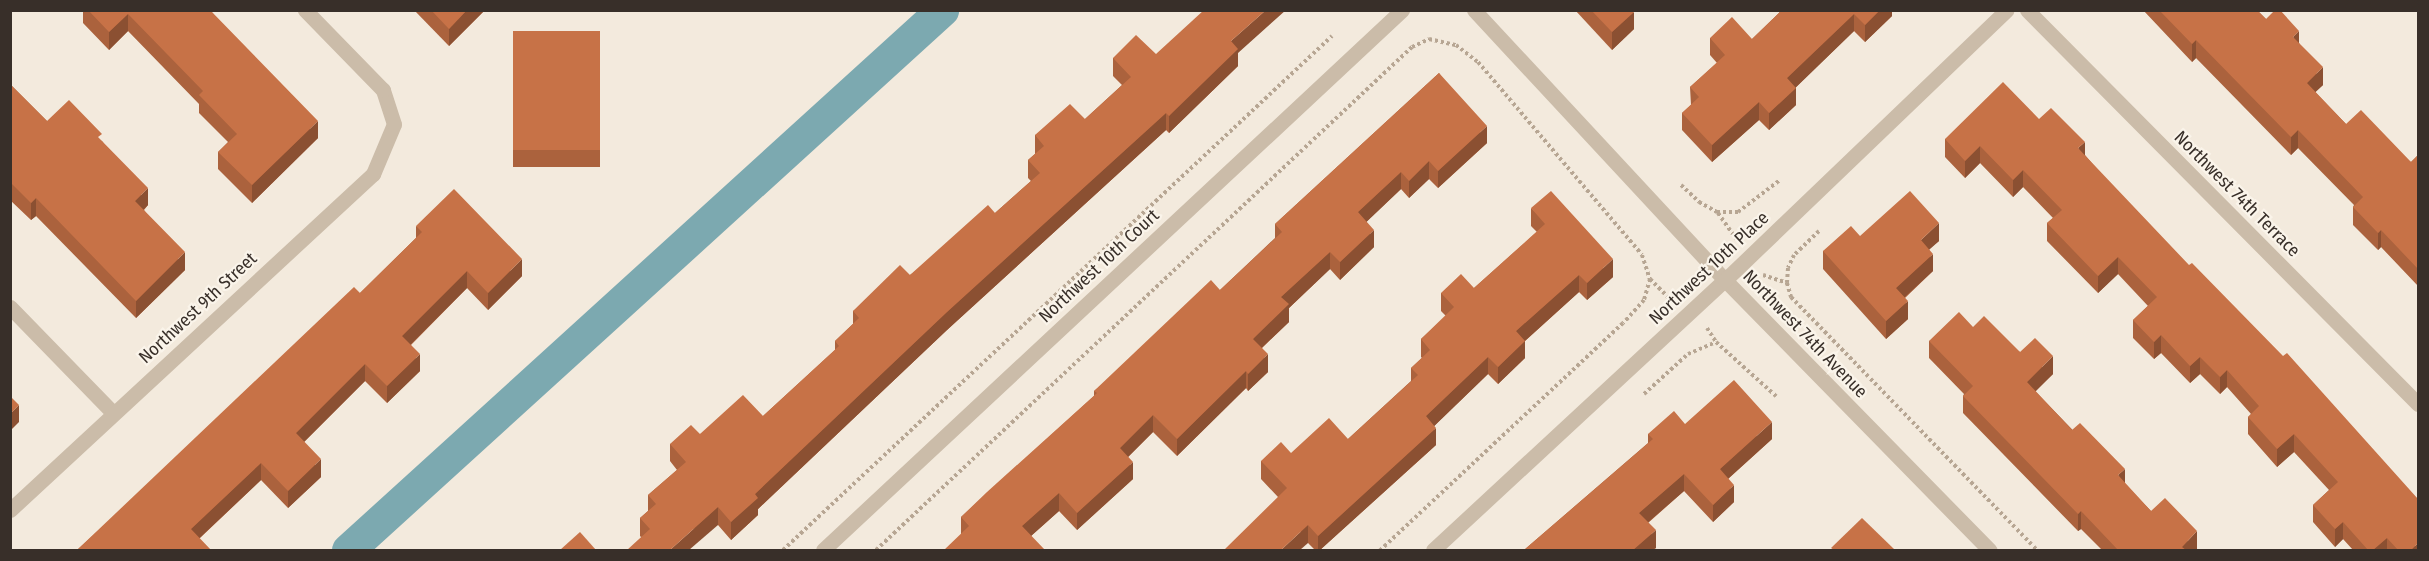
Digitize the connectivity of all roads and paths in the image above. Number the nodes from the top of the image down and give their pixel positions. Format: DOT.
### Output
graph roads {
  1 [pos="305,10"];
  2 [pos="1402,10"];
  3 [pos="1474,10"];
  4 [pos="2007,10"];
  5 [pos="2027,10"];
  6 [pos="1332,36"];
  7 [pos="1780,180"];
  8 [pos="1682,185"];
  9 [pos="1819,231"];
  10 [pos="1725,280"];
  11 [pos="10,307"];
  12 [pos="1644,394"];
  13 [pos="1776,396"];
  14 [pos="2418,404"];
  15 [pos="113,412"];
  16 [pos="10,510"];
  17 [pos="783,550"];
  18 [pos="823,550"];
  19 [pos="876,550"];
  20 [pos="1380,550"];
  21 [pos="1433,550"];
  22 [pos="1989,550"];
  23 [pos="2037,550"];
  1 -- 15 [label="street, Northwest 9th Street"];
  2 -- 18 [label="street, Northwest 10th Court"];
  3 -- 10 [label="street, Northwest 74th Avenue"];
  4 -- 10 [label="street, Northwest 10th Place"];
  5 -- 14 [label="street, Northwest 74th Terrace"];
  6 -- 17 [label="path"];
  7 -- 8 [label="path"];
  9 -- 23 [label="path"];
  10 -- 21 [label="street, Northwest 10th Place"];
  10 -- 22 [label="street, Northwest 74th Avenue"];
  11 -- 15 [label="street"];
  12 -- 13 [label="path"];
  15 -- 16 [label="street, Northwest 9th Street"];
  19 -- 20 [label="path"];
}
